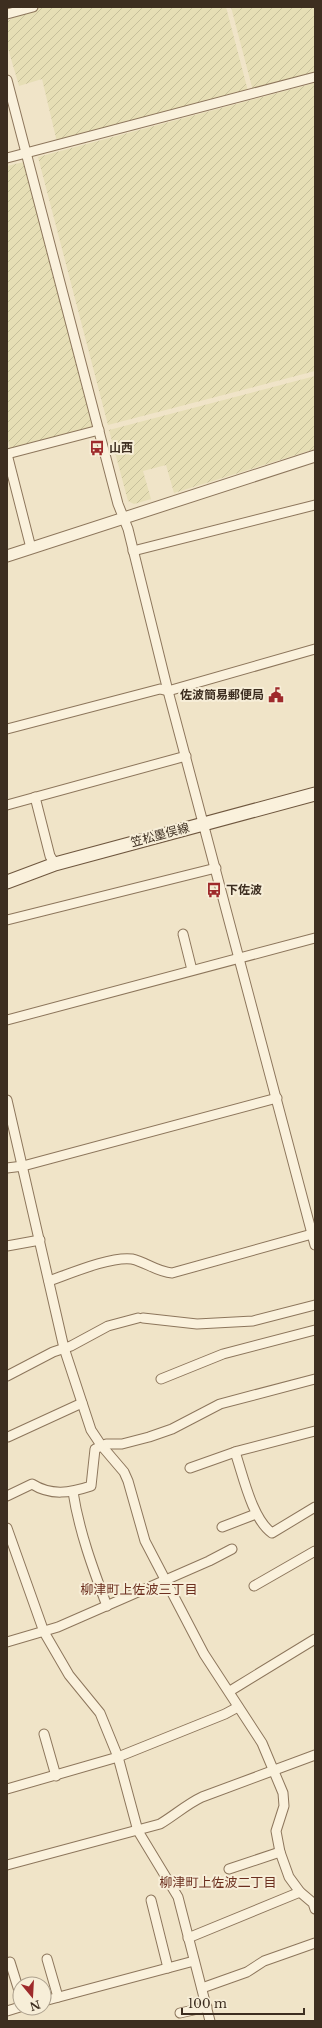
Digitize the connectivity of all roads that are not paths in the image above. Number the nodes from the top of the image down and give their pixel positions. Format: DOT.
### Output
graph roads {
  1 [pos="34,7"];
  2 [pos="7,14"];
  3 [pos="315,77"];
  4 [pos="7,80"];
  5 [pos="26,153"];
  6 [pos="7,158"];
  7 [pos="99,430"];
  8 [pos="7,454"];
  9 [pos="315,456"];
  10 [pos="315,505"];
  11 [pos="124,518"];
  12 [pos="31,548"];
  13 [pos="133,551"];
  14 [pos="7,556"];
  15 [pos="315,649"];
  16 [pos="168,691"];
  17 [pos="7,729"];
  18 [pos="186,756"];
  19 [pos="315,794"];
  20 [pos="35,797"];
  21 [pos="7,805"];
  22 [pos="204,824"];
  23 [pos="55,864"];
  24 [pos="216,868"];
  25 [pos="7,882"];
  26 [pos="7,920"];
  27 [pos="183,934"];
  28 [pos="315,938"];
  29 [pos="240,958"];
  30 [pos="192,970"];
  31 [pos="7,1020"];
  32 [pos="277,1098"];
  33 [pos="7,1100"];
  34 [pos="23,1166"];
  35 [pos="7,1168"];
  36 [pos="312,1234"];
  37 [pos="40,1240"];
  38 [pos="315,1245"];
  39 [pos="7,1246"];
  40 [pos="49,1281"];
  41 [pos="315,1305"];
  42 [pos="315,1330"];
  43 [pos="64,1348"];
  44 [pos="7,1376"];
  45 [pos="162,1378"];
  46 [pos="315,1378"];
  47 [pos="82,1403"];
  48 [pos="315,1431"];
  49 [pos="8,1437"];
  50 [pos="101,1445"];
  51 [pos="235,1452"];
  52 [pos="190,1468"];
  53 [pos="73,1492"];
  54 [pos="7,1496"];
  55 [pos="315,1507"];
  56 [pos="256,1514"];
  57 [pos="222,1527"];
  58 [pos="7,1528"];
  59 [pos="232,1549"];
  60 [pos="315,1551"];
  61 [pos="166,1581"];
  62 [pos="254,1586"];
  63 [pos="107,1606"];
  64 [pos="44,1632"];
  65 [pos="315,1639"];
  66 [pos="7,1642"];
  67 [pos="230,1691"];
  68 [pos="238,1706"];
  69 [pos="44,1734"];
  70 [pos="118,1757"];
  71 [pos="314,1757"];
  72 [pos="274,1770"];
  73 [pos="56,1776"];
  74 [pos="7,1789"];
  75 [pos="138,1831"];
  76 [pos="280,1852"];
  77 [pos="7,1865"];
  78 [pos="228,1869"];
  79 [pos="300,1892"];
  80 [pos="151,1900"];
  81 [pos="315,1909"];
  82 [pos="188,1938"];
  83 [pos="315,1943"];
  84 [pos="47,1959"];
  85 [pos="194,1961"];
  86 [pos="10,1962"];
  87 [pos="168,1968"];
  88 [pos="14,1976"];
  89 [pos="202,1988"];
  90 [pos="58,1997"];
  91 [pos="52,1999"];
  92 [pos="207,2007"];
  93 [pos="180,2013"];
  94 [pos="210,2021"];
  1 -- 2 [label="street"];
  3 -- 5 [label="street"];
  4 -- 5 [label="street"];
  5 -- 6 [label="street"];
  5 -- 7 [label="street"];
  7 -- 8 [label="street"];
  7 -- 11 [label="street"];
  8 -- 12 [label="street"];
  9 -- 11 [label="street"];
  10 -- 13 [label="street"];
  11 -- 12 [label="street"];
  11 -- 13 [label="street"];
  12 -- 14 [label="street"];
  13 -- 16 [label="street"];
  15 -- 16 [label="street"];
  16 -- 17 [label="street"];
  16 -- 18 [label="street"];
  18 -- 20 [label="street"];
  18 -- 22 [label="street"];
  19 -- 22 [label="main road, 笠松墨俣線"];
  20 -- 21 [label="street"];
  20 -- 23 [label="street"];
  22 -- 23 [label="main road, 笠松墨俣線"];
  22 -- 24 [label="street"];
  23 -- 25 [label="main road, 笠松墨俣線"];
  24 -- 26 [label="street"];
  24 -- 29 [label="street"];
  27 -- 30 [label="street"];
  28 -- 29 [label="street"];
  29 -- 30 [label="street"];
  29 -- 32 [label="street"];
  30 -- 31 [label="street"];
  32 -- 34 [label="street"];
  32 -- 36 [label="street"];
  33 -- 34 [label="street"];
  34 -- 35 [label="street"];
  34 -- 37 [label="street"];
  36 -- 38 [label="street"];
  36 -- 40 [label="street"];
  37 -- 39 [label="street"];
  37 -- 40 [label="street"];
  40 -- 43 [label="street"];
  41 -- 43 [label="street"];
  42 -- 45 [label="street"];
  43 -- 44 [label="street"];
  43 -- 47 [label="street"];
  46 -- 50 [label="street"];
  47 -- 49 [label="street"];
  47 -- 50 [label="street"];
  48 -- 51 [label="street"];
  50 -- 53 [label="street"];
  50 -- 61 [label="street"];
  51 -- 52 [label="street"];
  51 -- 56 [label="street"];
  53 -- 54 [label="street"];
  53 -- 63 [label="street"];
  55 -- 56 [label="street"];
  56 -- 57 [label="street"];
  58 -- 64 [label="street"];
  59 -- 61 [label="street"];
  60 -- 62 [label="street"];
  61 -- 63 [label="street"];
  61 -- 67 [label="street"];
  63 -- 64 [label="street"];
  64 -- 66 [label="street"];
  64 -- 70 [label="street"];
  65 -- 67 [label="street"];
  67 -- 68 [label="street"];
  68 -- 70 [label="street"];
  68 -- 72 [label="street"];
  69 -- 73 [label="street"];
  70 -- 73 [label="street"];
  70 -- 75 [label="street"];
  71 -- 72 [label="street"];
  72 -- 75 [label="street"];
  72 -- 76 [label="street"];
  73 -- 74 [label="street"];
  75 -- 77 [label="street"];
  75 -- 82 [label="street"];
  76 -- 78 [label="street"];
  76 -- 79 [label="street"];
  79 -- 81 [label="street"];
  79 -- 82 [label="street"];
  80 -- 87 [label="street"];
  82 -- 85 [label="street"];
  83 -- 89 [label="street"];
  84 -- 90 [label="street"];
  85 -- 87 [label="street"];
  85 -- 89 [label="street"];
  86 -- 88 [label="street"];
  87 -- 90 [label="street"];
  89 -- 92 [label="street"];
  90 -- 91 [label="street"];
  92 -- 93 [label="street"];
  92 -- 94 [label="street"];
}
